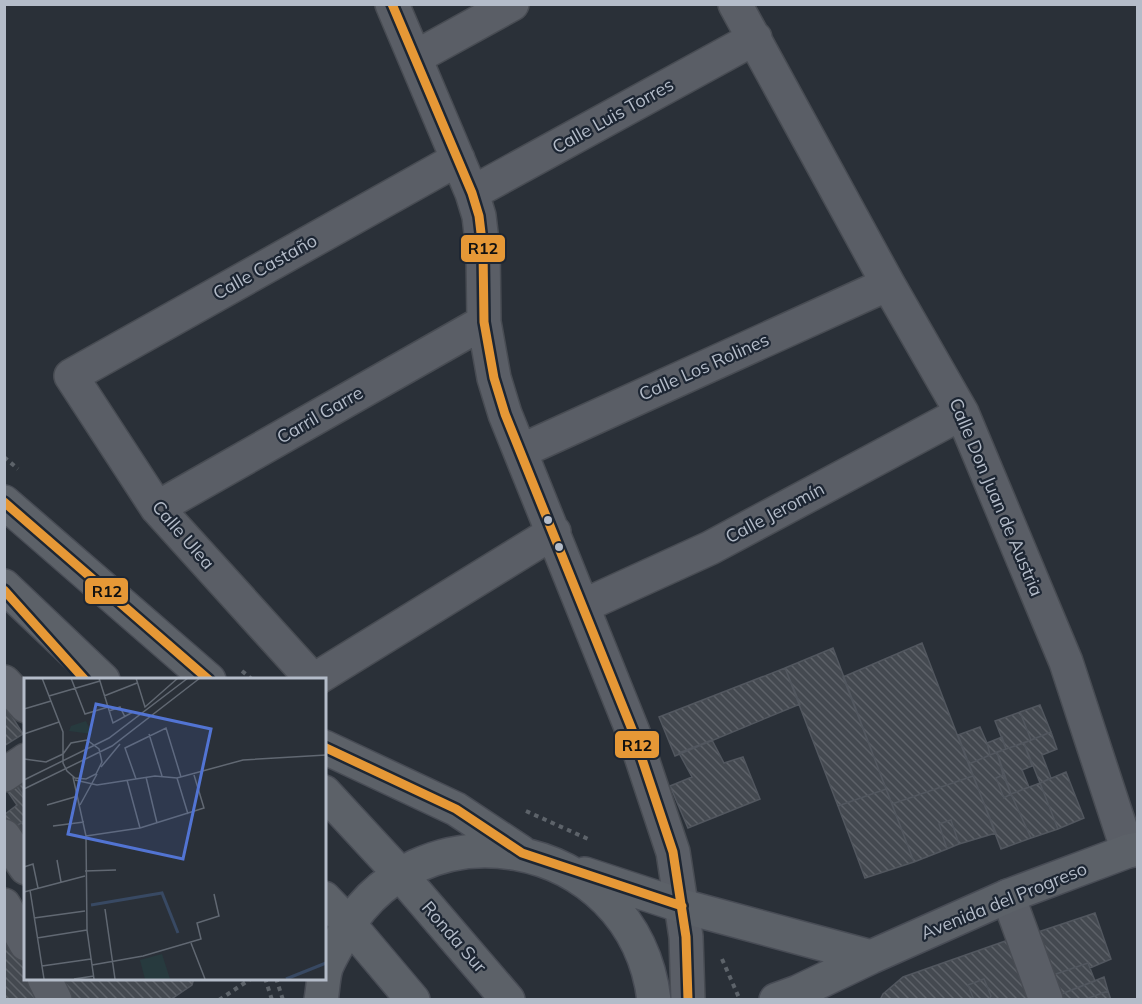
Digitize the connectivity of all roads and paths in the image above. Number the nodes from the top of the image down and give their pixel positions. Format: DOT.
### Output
graph roads {
  1 [pos="392,4"];
  2 [pos="512,4"];
  3 [pos="735,4"];
  4 [pos="754,38"];
  5 [pos="416,57"];
  6 [pos="458,159"];
  7 [pos="472,193"];
  8 [pos="888,284"];
  9 [pos="484,322"];
  10 [pos="71,376"];
  11 [pos="962,413"];
  12 [pos="521,451"];
  13 [pos="4,502"];
  14 [pos="157,508"];
  15 [pos="554,531"];
  16 [pos="4,587"];
  17 [pos="584,606"];
  18 [pos="83,678"];
  19 [pos="101,678"];
  20 [pos="207,678"];
  21 [pos="312,678"];
  22 [pos="317,678"];
  23 [pos="4,682"];
  24 [pos="24,704"];
  25 [pos="326,748"];
  26 [pos="24,761"];
  27 [pos="4,775"];
  28 [pos="326,794"];
  29 [pos="4,836"];
  30 [pos="1132,850"];
  31 [pos="522,853"];
  32 [pos="555,864"];
  33 [pos="24,865"];
  34 [pos="400,874"];
  35 [pos="24,885"];
  36 [pos="4,896"];
  37 [pos="1008,896"];
  38 [pos="326,900"];
  39 [pos="4,905"];
  40 [pos="682,906"];
  41 [pos="348,923"];
  42 [pos="24,940"];
  43 [pos="871,957"];
  44 [pos="326,968"];
  45 [pos="45,980"];
  46 [pos="249,980"];
  47 [pos="267,980"];
  48 [pos="277,980"];
  49 [pos="304,980"];
  50 [pos="324,980"];
  51 [pos="792,997"];
  52 [pos="55,999"];
  53 [pos="219,999"];
  54 [pos="272,999"];
  55 [pos="283,999"];
  56 [pos="311,999"];
  57 [pos="321,999"];
  58 [pos="413,999"];
  59 [pos="508,999"];
  60 [pos="654,999"];
  61 [pos="688,999"];
  62 [pos="1046,999"];
  1 -- 5 [label="street"];
  2 -- 5 [label="street"];
  3 -- 4 [label="street, Calle Don Juan de Austria"];
  4 -- 7 [label="street, Calle Luis Torres"];
  4 -- 8 [label="street, Calle Don Juan de Austria"];
  5 -- 6 [label="street"];
  6 -- 7 [label="street"];
  6 -- 10 [label="street, Calle Castaño"];
  7 -- 9 [label="street"];
  8 -- 11 [label="street, Calle Don Juan de Austria"];
  8 -- 12 [label="street, Calle Los Rolines"];
  9 -- 12 [label="street"];
  9 -- 14 [label="street, Carril Garre"];
  10 -- 14 [label="street, Calle Ulea"];
  11 -- 17 [label="street, Calle Jeromín"];
  11 -- 30 [label="street, Calle Don Juan de Austria"];
  12 -- 15 [label="street"];
  13 -- 20 [label="main road"];
  14 -- 21 [label="street, Calle Ulea"];
  15 -- 17 [label="street"];
  15 -- 22 [label="street"];
  16 -- 18 [label="main road"];
  16 -- 19 [label="main road"];
  17 -- 40 [label="street"];
  23 -- 24 [label="street"];
  25 -- 31 [label="main road"];
  26 -- 27 [label="street"];
  28 -- 34 [label="main road, Ronda Sur"];
  29 -- 33 [label="street"];
  30 -- 37 [label="main road, Avenida del Progreso"];
  31 -- 32 [label="main road"];
  31 -- 34 [label="main road"];
  32 -- 40 [label="main road"];
  32 -- 60 [label="main road"];
  34 -- 41 [label="main road"];
  34 -- 59 [label="main road, Ronda Sur"];
  35 -- 36 [label="street"];
  37 -- 43 [label="main road, Avenida del Progreso"];
  37 -- 62 [label="street"];
  38 -- 41 [label="main road"];
  39 -- 42 [label="street"];
  40 -- 43 [label="main road"];
  40 -- 61 [label="street"];
  41 -- 44 [label="main road"];
  41 -- 58 [label="main road"];
  43 -- 51 [label="main road, Avenida del Progreso"];
  45 -- 52 [label="street"];
  46 -- 53 [label="path"];
  47 -- 54 [label="path"];
  48 -- 55 [label="path"];
  49 -- 56 [label="main road"];
  50 -- 57 [label="main road"];
}
